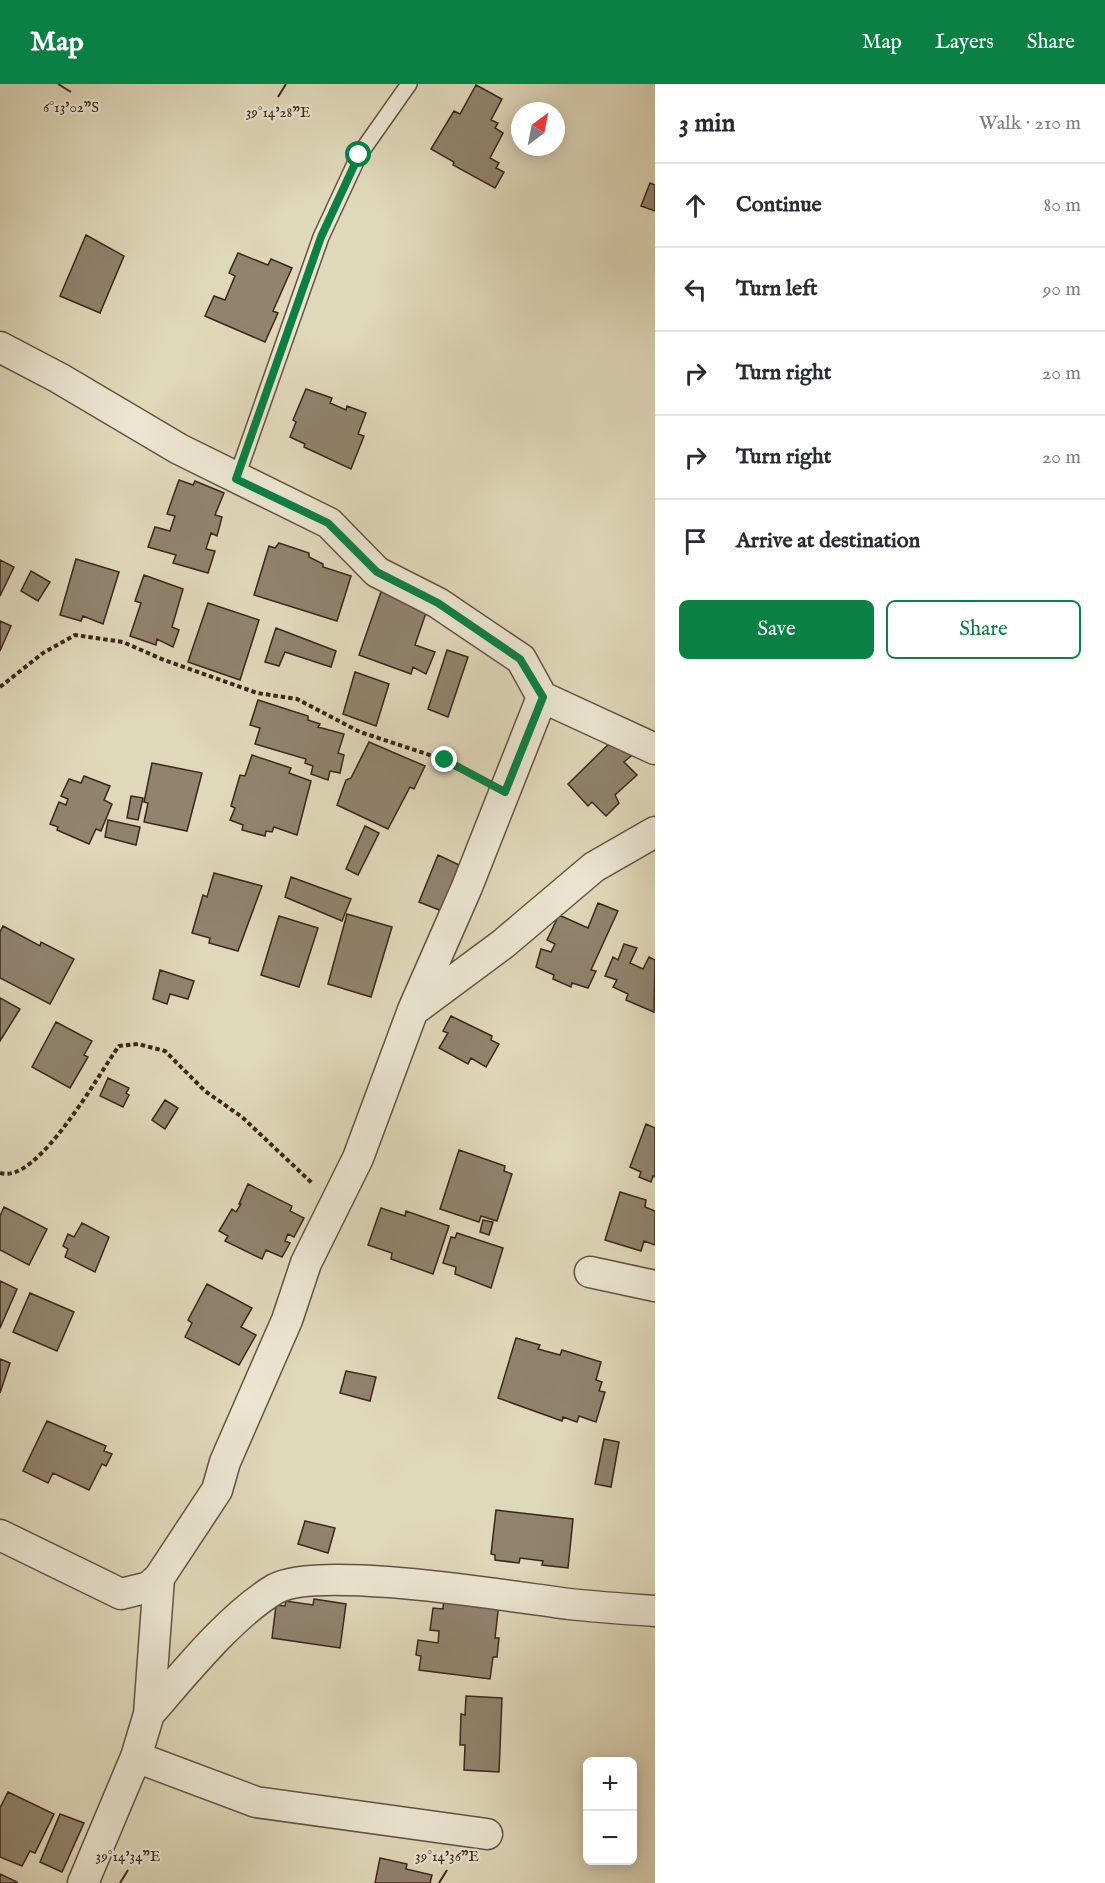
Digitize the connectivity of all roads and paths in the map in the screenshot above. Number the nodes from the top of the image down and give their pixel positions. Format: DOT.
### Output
graph roads {
  1 [pos="410,84"];
  2 [pos="0,347"];
  3 [pos="236,479"];
  4 [pos="0,687"];
  5 [pos="543,697"];
  6 [pos="655,748"];
  7 [pos="505,792"];
  8 [pos="655,832"];
  9 [pos="413,1010"];
  10 [pos="0,1173"];
  11 [pos="337,1201"];
  12 [pos="590,1272"];
  13 [pos="655,1286"];
  14 [pos="0,1535"];
  15 [pos="159,1578"];
  16 [pos="655,1611"];
  17 [pos="149,1714"];
  18 [pos="135,1757"];
  19 [pos="488,1834"];
  20 [pos="83,1883"];
  1 -- 3 [label="lane"];
  2 -- 3 [label="street"];
  3 -- 5 [label="street"];
  4 -- 7 [label="path"];
  5 -- 6 [label="street"];
  5 -- 7 [label="street"];
  7 -- 9 [label="street"];
  8 -- 9 [label="street"];
  9 -- 11 [label="street"];
  10 -- 11 [label="path"];
  11 -- 15 [label="street"];
  12 -- 13 [label="street"];
  14 -- 15 [label="street"];
  15 -- 17 [label="street"];
  16 -- 17 [label="street"];
  17 -- 18 [label="street"];
  18 -- 19 [label="street"];
  18 -- 20 [label="street"];
}
